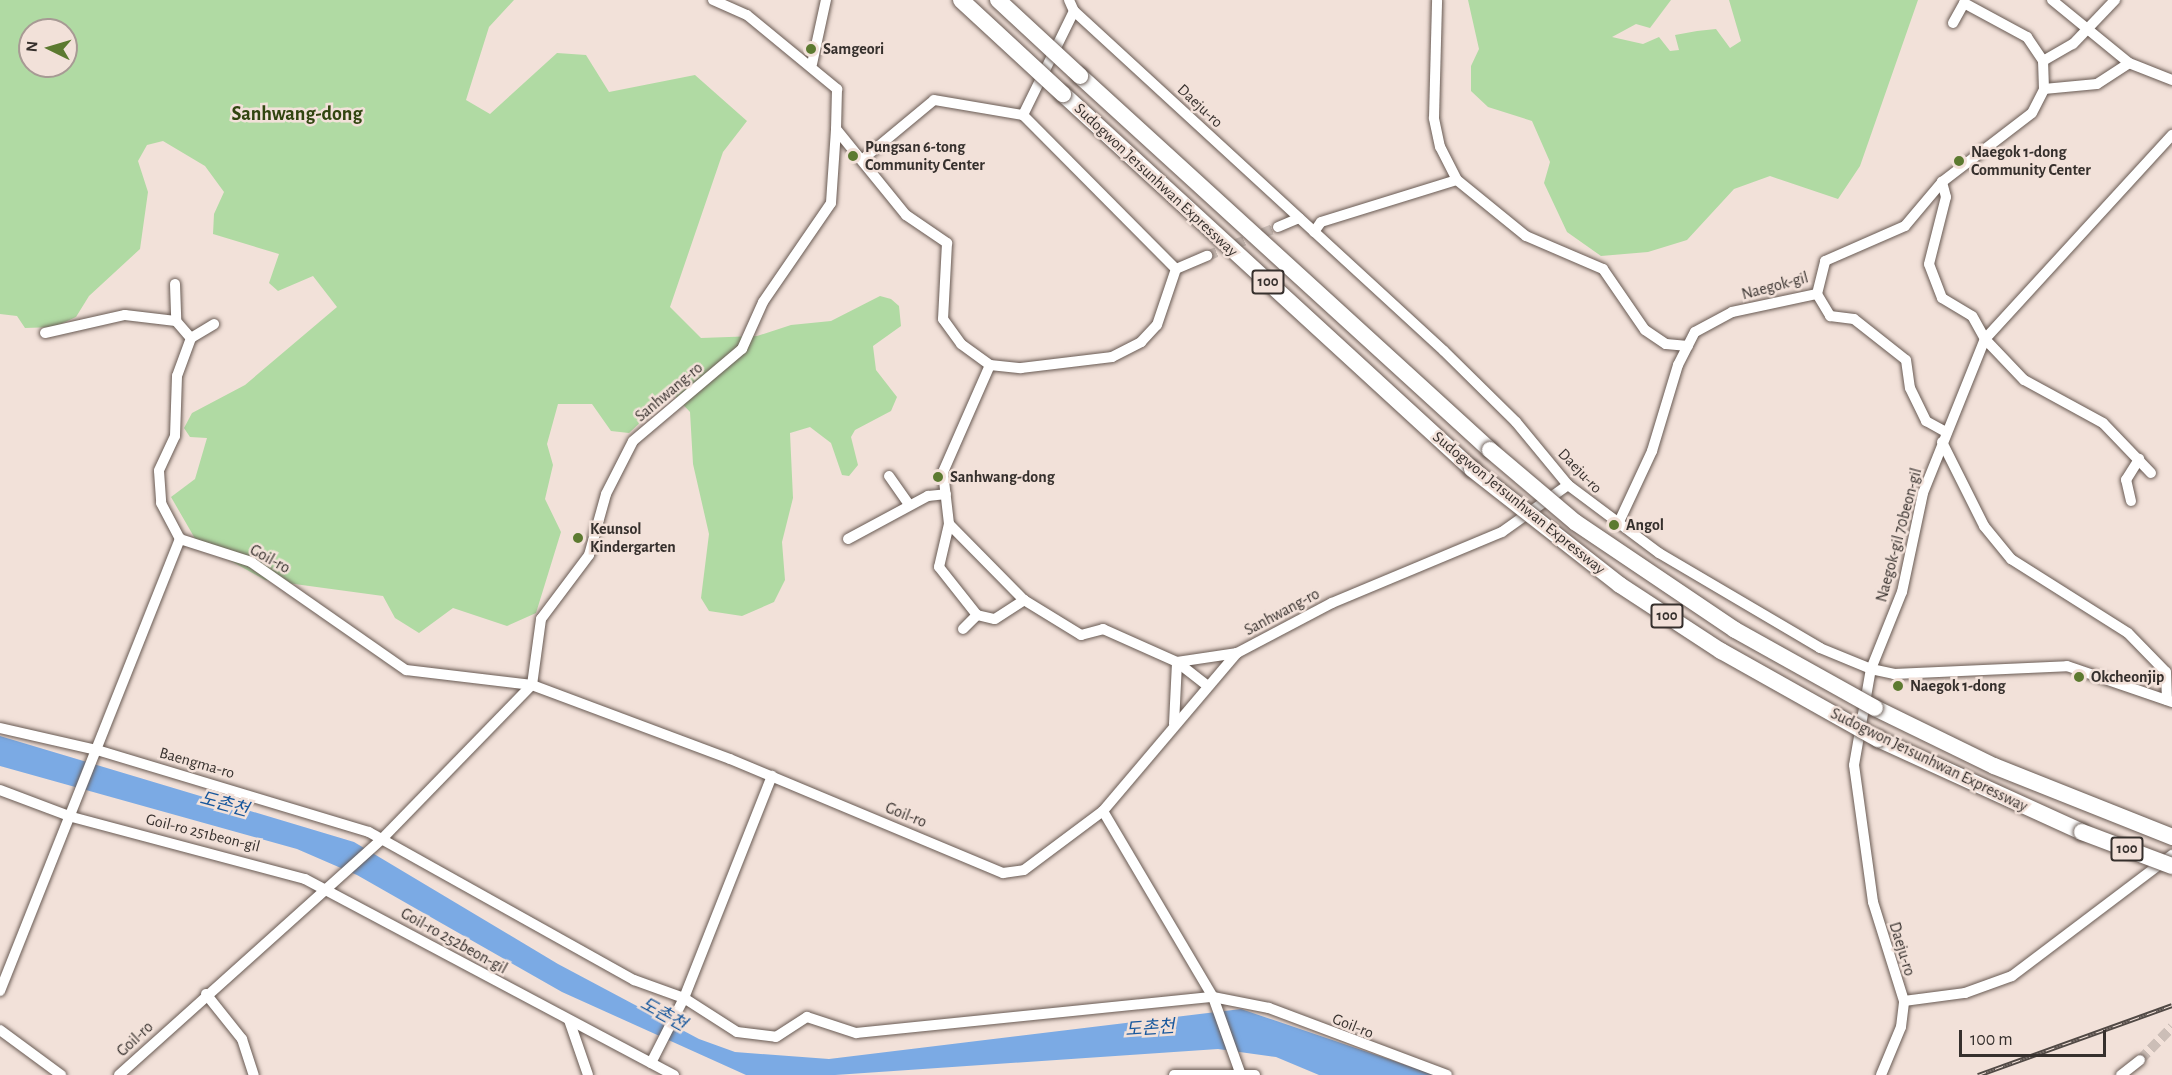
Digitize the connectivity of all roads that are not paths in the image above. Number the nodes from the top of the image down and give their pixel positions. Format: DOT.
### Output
graph roads {
  1 [pos="713,0"];
  2 [pos="826,0"];
  3 [pos="961,0"];
  4 [pos="998,0"];
  5 [pos="1069,0"];
  6 [pos="1437,0"];
  7 [pos="2052,0"];
  8 [pos="2115,0"];
  9 [pos="1074,11"];
  10 [pos="1953,22"];
  11 [pos="2088,28"];
  12 [pos="2043,61"];
  13 [pos="2129,63"];
  14 [pos="812,64"];
  15 [pos="2172,80"];
  16 [pos="2044,89"];
  17 [pos="1023,115"];
  18 [pos="836,129"];
  19 [pos="2172,135"];
  20 [pos="863,159"];
  21 [pos="1456,180"];
  22 [pos="1942,182"];
  23 [pos="1299,218"];
  24 [pos="1278,227"];
  25 [pos="1314,232"];
  26 [pos="1207,256"];
  27 [pos="1176,270"];
  28 [pos="175,284"];
  29 [pos="1817,294"];
  30 [pos="176,321"];
  31 [pos="214,324"];
  32 [pos="45,333"];
  33 [pos="191,338"];
  34 [pos="1985,339"];
  35 [pos="1688,346"];
  36 [pos="990,365"];
  37 [pos="1944,437"];
  38 [pos="2139,459"];
  39 [pos="2151,473"];
  40 [pos="889,476"];
  41 [pos="1568,485"];
  42 [pos="946,494"];
  43 [pos="2131,501"];
  44 [pos="909,505"];
  45 [pos="949,524"];
  46 [pos="1618,524"];
  47 [pos="180,539"];
  48 [pos="848,539"];
  49 [pos="1024,600"];
  50 [pos="977,615"];
  51 [pos="963,629"];
  52 [pos="1237,653"];
  53 [pos="1177,662"];
  54 [pos="1871,669"];
  55 [pos="532,685"];
  56 [pos="1208,686"];
  57 [pos="2170,701"];
  58 [pos="1174,724"];
  59 [pos="0,728"];
  60 [pos="95,753"];
  61 [pos="772,776"];
  62 [pos="0,790"];
  63 [pos="1103,811"];
  64 [pos="72,817"];
  65 [pos="2172,837"];
  66 [pos="378,842"];
  67 [pos="2172,855"];
  68 [pos="2172,866"];
  69 [pos="322,890"];
  70 [pos="0,991"];
  71 [pos="206,994"];
  72 [pos="1214,998"];
  73 [pos="683,1001"];
  74 [pos="1904,1001"];
  75 [pos="569,1020"];
  76 [pos="0,1030"];
  77 [pos="2140,1060"];
  78 [pos="651,1063"];
  79 [pos="1240,1073"];
  80 [pos="61,1075"];
  81 [pos="119,1075"];
  82 [pos="254,1075"];
  83 [pos="588,1075"];
  84 [pos="674,1075"];
  85 [pos="1174,1075"];
  86 [pos="1255,1075"];
  87 [pos="1447,1075"];
  88 [pos="1881,1075"];
  89 [pos="2121,1075"];
  1 -- 14 [label="street, Sanhwang-ro"];
  2 -- 14 [label="street"];
  3 -- 68 [label="highway, Sudogwon Je1sunhwan Expressway / 100, bridge"];
  4 -- 65 [label="highway, Sudogwon Je1sunhwan Expressway / 100, bridge"];
  5 -- 9 [label="street, Daeju-ro"];
  6 -- 21 [label="street"];
  7 -- 11 [label="street"];
  8 -- 11 [label="street"];
  9 -- 17 [label="street"];
  9 -- 23 [label="street, Daeju-ro"];
  10 -- 12 [label="street"];
  11 -- 12 [label="street"];
  11 -- 13 [label="street"];
  12 -- 16 [label="street"];
  13 -- 15 [label="street"];
  13 -- 16 [label="street"];
  14 -- 18 [label="street, Sanhwang-ro"];
  16 -- 22 [label="street, Naegok-gil"];
  17 -- 20 [label="street"];
  17 -- 27 [label="street"];
  18 -- 20 [label="street"];
  18 -- 55 [label="street, Sanhwang-ro"];
  19 -- 34 [label="street"];
  20 -- 36 [label="street"];
  21 -- 25 [label="street"];
  21 -- 35 [label="street"];
  22 -- 29 [label="street, Naegok-gil"];
  22 -- 34 [label="street"];
  23 -- 24 [label="street"];
  23 -- 25 [label="street, Daeju-ro"];
  25 -- 41 [label="street, Daeju-ro"];
  26 -- 27 [label="street"];
  27 -- 36 [label="street"];
  28 -- 30 [label="street"];
  29 -- 35 [label="street, Naegok-gil"];
  29 -- 37 [label="street"];
  30 -- 32 [label="street"];
  30 -- 33 [label="street"];
  31 -- 33 [label="street"];
  33 -- 47 [label="street"];
  34 -- 37 [label="street, Naegok-gil 70beon-gil"];
  34 -- 38 [label="street"];
  35 -- 46 [label="street, Naegok-gil"];
  36 -- 42 [label="street"];
  37 -- 54 [label="street, Naegok-gil 70beon-gil"];
  37 -- 57 [label="street"];
  38 -- 39 [label="street"];
  38 -- 43 [label="street"];
  40 -- 44 [label="street"];
  41 -- 46 [label="street, Daeju-ro"];
  41 -- 52 [label="street, Sanhwang-ro"];
  42 -- 44 [label="street"];
  42 -- 45 [label="street"];
  44 -- 48 [label="street"];
  45 -- 49 [label="street"];
  45 -- 50 [label="street"];
  46 -- 54 [label="street, Daeju-ro"];
  47 -- 55 [label="street, Goil-ro"];
  47 -- 60 [label="street"];
  49 -- 50 [label="street"];
  49 -- 53 [label="street"];
  50 -- 51 [label="street"];
  52 -- 53 [label="street"];
  52 -- 56 [label="street, Sanhwang-ro"];
  53 -- 56 [label="street"];
  53 -- 58 [label="street"];
  54 -- 57 [label="street, Daeju-ro"];
  54 -- 74 [label="street, Daeju-ro"];
  55 -- 61 [label="street, Goil-ro"];
  55 -- 66 [label="street"];
  56 -- 58 [label="street, Goil-ro"];
  58 -- 63 [label="street, Goil-ro"];
  59 -- 60 [label="street, Baengma-ro"];
  60 -- 64 [label="street"];
  60 -- 66 [label="street, Baengma-ro"];
  61 -- 63 [label="street, Goil-ro"];
  61 -- 73 [label="street"];
  62 -- 64 [label="street, Goil-ro 251beon-gil"];
  63 -- 72 [label="street"];
  64 -- 69 [label="street, Goil-ro 251beon-gil"];
  64 -- 70 [label="street"];
  66 -- 69 [label="street, Goil-ro"];
  66 -- 73 [label="street, Baengma-ro"];
  67 -- 74 [label="street, Daeju-ro"];
  69 -- 71 [label="street, Goil-ro"];
  69 -- 75 [label="street, Goil-ro 252beon-gil"];
  71 -- 81 [label="street, Goil-ro"];
  71 -- 82 [label="street"];
  72 -- 73 [label="street, Goil-ro"];
  72 -- 79 [label="street"];
  72 -- 87 [label="street, Goil-ro"];
  73 -- 78 [label="street"];
  74 -- 88 [label="street"];
  75 -- 78 [label="street, Goil-ro 252beon-gil"];
  75 -- 83 [label="street"];
  76 -- 80 [label="street"];
  77 -- 89 [label="street"];
  78 -- 84 [label="street, Goil-ro 252beon-gil"];
  79 -- 85 [label="street"];
  79 -- 86 [label="street"];
}
